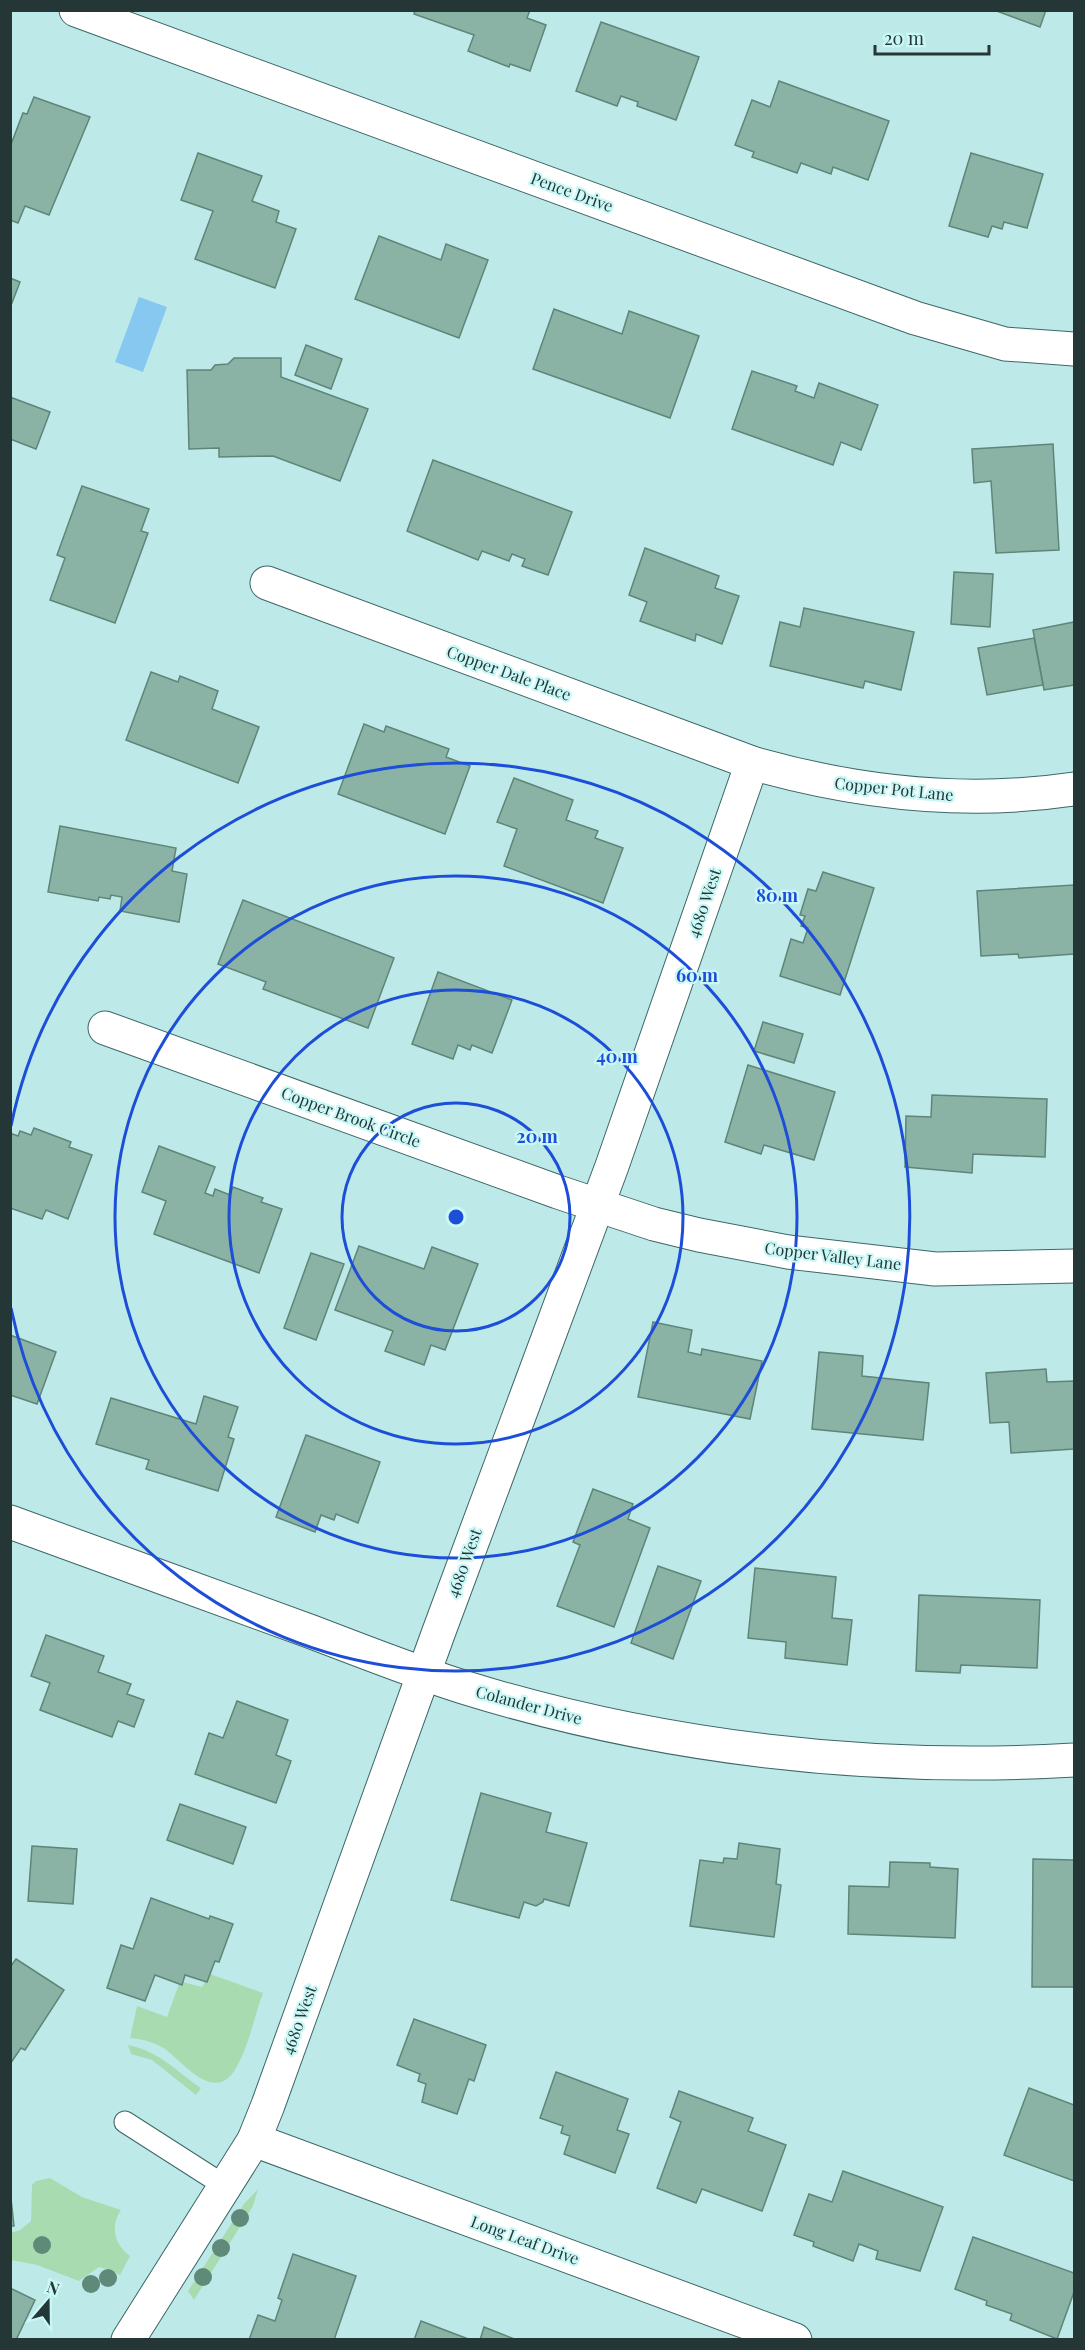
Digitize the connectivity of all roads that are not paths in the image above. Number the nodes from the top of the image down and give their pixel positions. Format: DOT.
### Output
graph roads {
  1 [pos="76,10"];
  2 [pos="1074,349"];
  3 [pos="267,583"];
  4 [pos="752,763"];
  5 [pos="1074,789"];
  6 [pos="105,1029"];
  7 [pos="597,1205"];
  8 [pos="1074,1266"];
  9 [pos="10,1522"];
  10 [pos="424,1674"];
  11 [pos="1074,1760"];
  12 [pos="125,2122"];
  13 [pos="254,2140"];
  14 [pos="225,2186"];
  15 [pos="128,2340"];
  16 [pos="795,2340"];
  1 -- 2 [label="street, Pence Drive"];
  3 -- 4 [label="street, Copper Dale Place"];
  4 -- 5 [label="street, Copper Pot Lane"];
  4 -- 7 [label="street, 4680 West"];
  6 -- 7 [label="street, Copper Brook Circle"];
  7 -- 8 [label="street, Copper Valley Lane"];
  7 -- 10 [label="street, 4680 West"];
  9 -- 10 [label="street, Colander Drive"];
  10 -- 11 [label="street, Colander Drive"];
  10 -- 13 [label="street, 4680 West"];
  12 -- 14 [label="lane"];
  13 -- 14 [label="street, 4680 West"];
  13 -- 16 [label="street, Long Leaf Drive"];
  14 -- 15 [label="street, 4680 West"];
}
